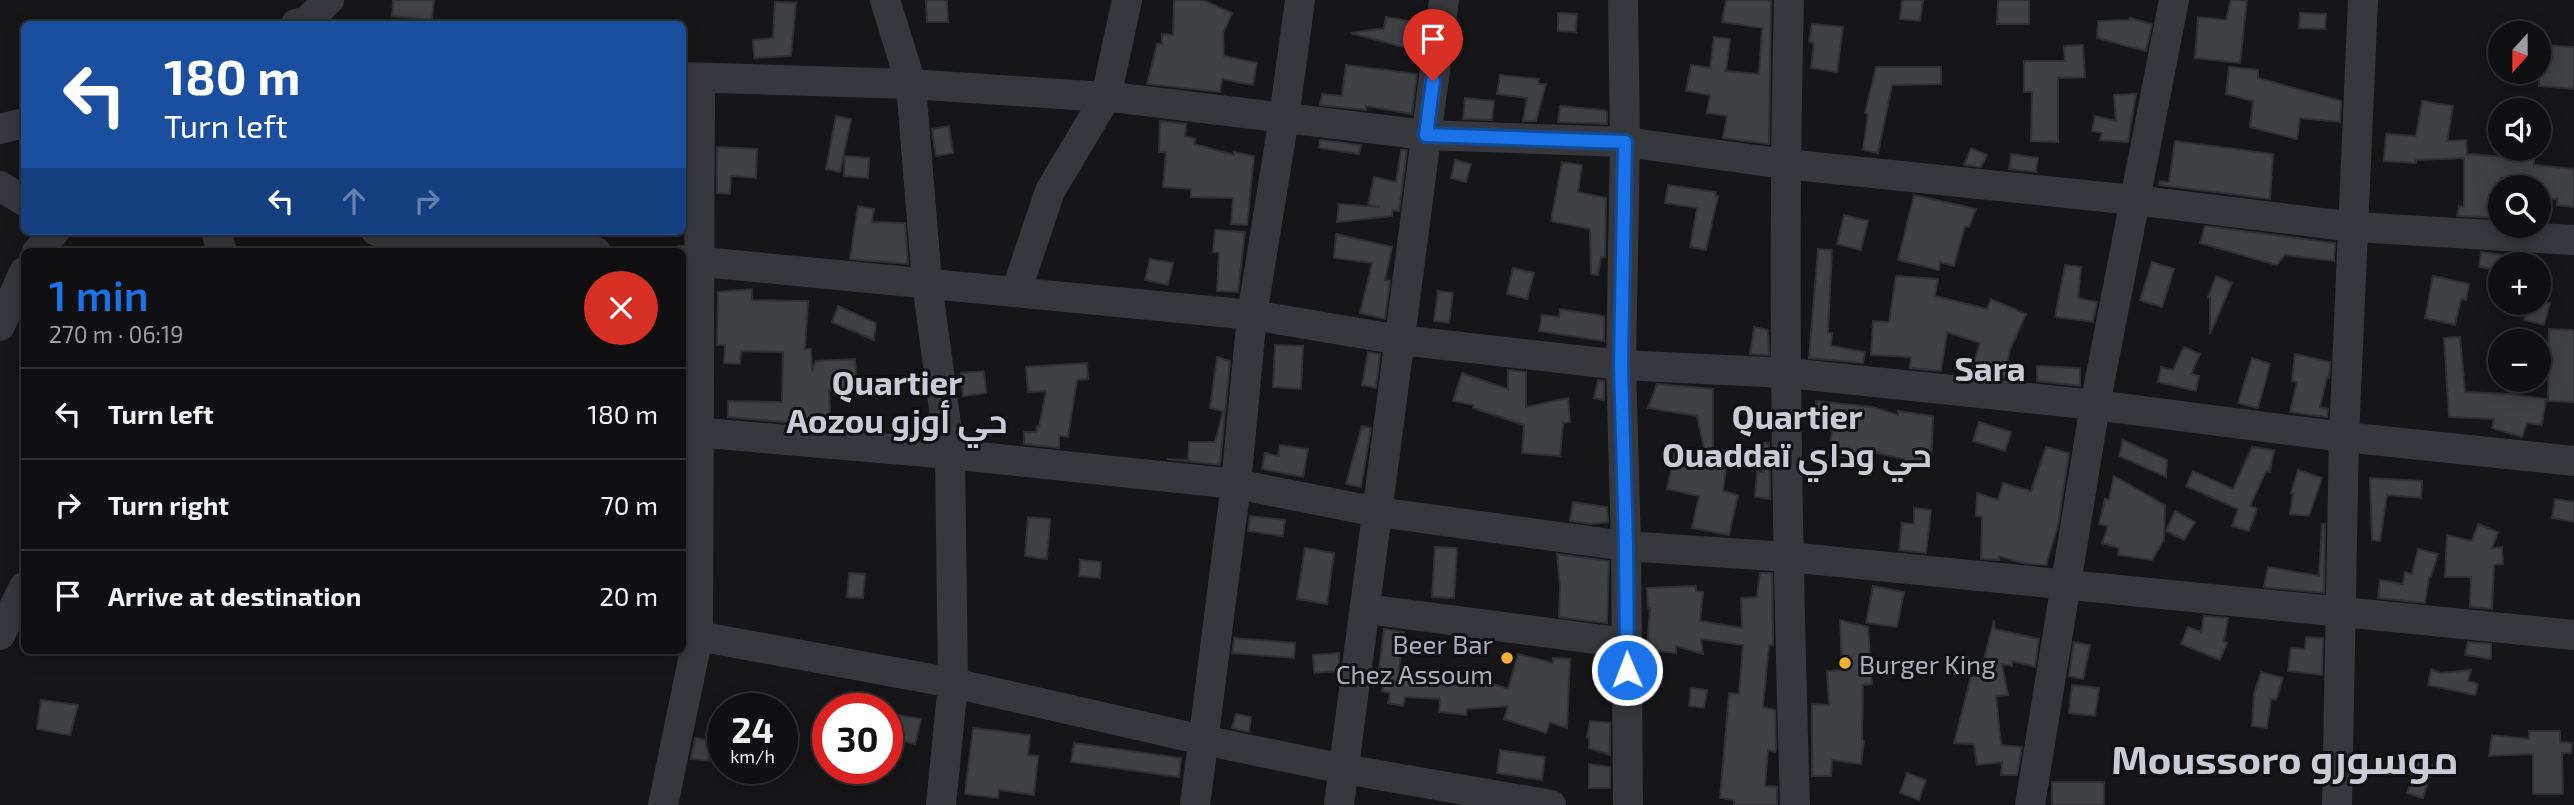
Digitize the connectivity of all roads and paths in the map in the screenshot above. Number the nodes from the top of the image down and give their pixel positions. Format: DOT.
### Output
graph roads {
  1 [pos="329,0"];
  2 [pos="885,0"];
  3 [pos="1127,0"];
  4 [pos="1300,0"];
  5 [pos="1444,0"];
  6 [pos="1623,0"];
  7 [pos="1789,0"];
  8 [pos="2174,0"];
  9 [pos="2362,0"];
  10 [pos="307,21"];
  11 [pos="691,78"];
  12 [pos="911,85"];
  13 [pos="1106,97"];
  14 [pos="1284,118"];
  15 [pos="21,123"];
  16 [pos="0,129"];
  17 [pos="1426,135"];
  18 [pos="1625,142"];
  19 [pos="1785,164"];
  20 [pos="0,186"];
  21 [pos="21,199"];
  22 [pos="2134,200"];
  23 [pos="2354,227"];
  24 [pos="418,235"];
  25 [pos="2574,240"];
  26 [pos="554,248"];
  27 [pos="691,261"];
  28 [pos="21,279"];
  29 [pos="927,283"];
  30 [pos="1016,292"];
  31 [pos="1252,316"];
  32 [pos="0,326"];
  33 [pos="1400,340"];
  34 [pos="1621,365"];
  35 [pos="1788,373"];
  36 [pos="2095,405"];
  37 [pos="690,432"];
  38 [pos="2344,437"];
  39 [pos="950,454"];
  40 [pos="2574,461"];
  41 [pos="1236,484"];
  42 [pos="1378,512"];
  43 [pos="1626,546"];
  44 [pos="1788,557"];
  45 [pos="2065,586"];
  46 [pos="21,593"];
  47 [pos="1366,609"];
  48 [pos="2342,613"];
  49 [pos="690,634"];
  50 [pos="0,635"];
  51 [pos="2574,635"];
  52 [pos="1626,643"];
  53 [pos="953,683"];
  54 [pos="1203,740"];
  55 [pos="1344,769"];
  56 [pos="663,805"];
  57 [pos="941,805"];
  58 [pos="1195,805"];
  59 [pos="1339,805"];
  60 [pos="1551,805"];
  61 [pos="1628,805"];
  62 [pos="1795,805"];
  63 [pos="2030,805"];
  64 [pos="2337,805"];
  1 -- 10 [label="street"];
  2 -- 12 [label="street"];
  3 -- 13 [label="street"];
  4 -- 14 [label="street"];
  5 -- 17 [label="street"];
  6 -- 18 [label="street"];
  7 -- 19 [label="street"];
  8 -- 22 [label="street"];
  9 -- 23 [label="street"];
  11 -- 12 [label="street"];
  11 -- 27 [label="street"];
  12 -- 13 [label="street"];
  12 -- 29 [label="street"];
  13 -- 14 [label="street"];
  13 -- 30 [label="street"];
  14 -- 17 [label="street"];
  14 -- 31 [label="street"];
  15 -- 16 [label="street"];
  17 -- 18 [label="street"];
  17 -- 33 [label="street"];
  18 -- 19 [label="street"];
  18 -- 34 [label="street"];
  19 -- 22 [label="street"];
  19 -- 35 [label="street"];
  20 -- 21 [label="street"];
  22 -- 23 [label="street"];
  22 -- 36 [label="street"];
  23 -- 25 [label="street"];
  23 -- 38 [label="street"];
  24 -- 26 [label="street"];
  27 -- 29 [label="street"];
  27 -- 37 [label="street"];
  28 -- 32 [label="street"];
  29 -- 30 [label="street"];
  29 -- 39 [label="street"];
  30 -- 31 [label="street"];
  31 -- 33 [label="street"];
  31 -- 41 [label="street"];
  33 -- 34 [label="street"];
  33 -- 42 [label="street"];
  34 -- 35 [label="street"];
  34 -- 43 [label="street"];
  35 -- 36 [label="street"];
  35 -- 44 [label="street"];
  36 -- 38 [label="street"];
  36 -- 45 [label="street"];
  37 -- 39 [label="street"];
  37 -- 49 [label="street"];
  38 -- 40 [label="street"];
  38 -- 48 [label="street"];
  39 -- 41 [label="street"];
  39 -- 53 [label="street"];
  41 -- 42 [label="street"];
  41 -- 54 [label="street"];
  42 -- 43 [label="street"];
  42 -- 47 [label="street"];
  43 -- 44 [label="street"];
  43 -- 52 [label="street"];
  44 -- 45 [label="street"];
  44 -- 62 [label="street"];
  45 -- 48 [label="street"];
  45 -- 63 [label="street"];
  46 -- 50 [label="street"];
  47 -- 52 [label="street"];
  47 -- 55 [label="street"];
  48 -- 51 [label="street"];
  48 -- 64 [label="street"];
  49 -- 53 [label="street"];
  49 -- 56 [label="street"];
  52 -- 61 [label="street"];
  53 -- 54 [label="street"];
  53 -- 57 [label="street"];
  54 -- 55 [label="street"];
  54 -- 58 [label="street"];
  55 -- 59 [label="street"];
  55 -- 60 [label="street"];
}
